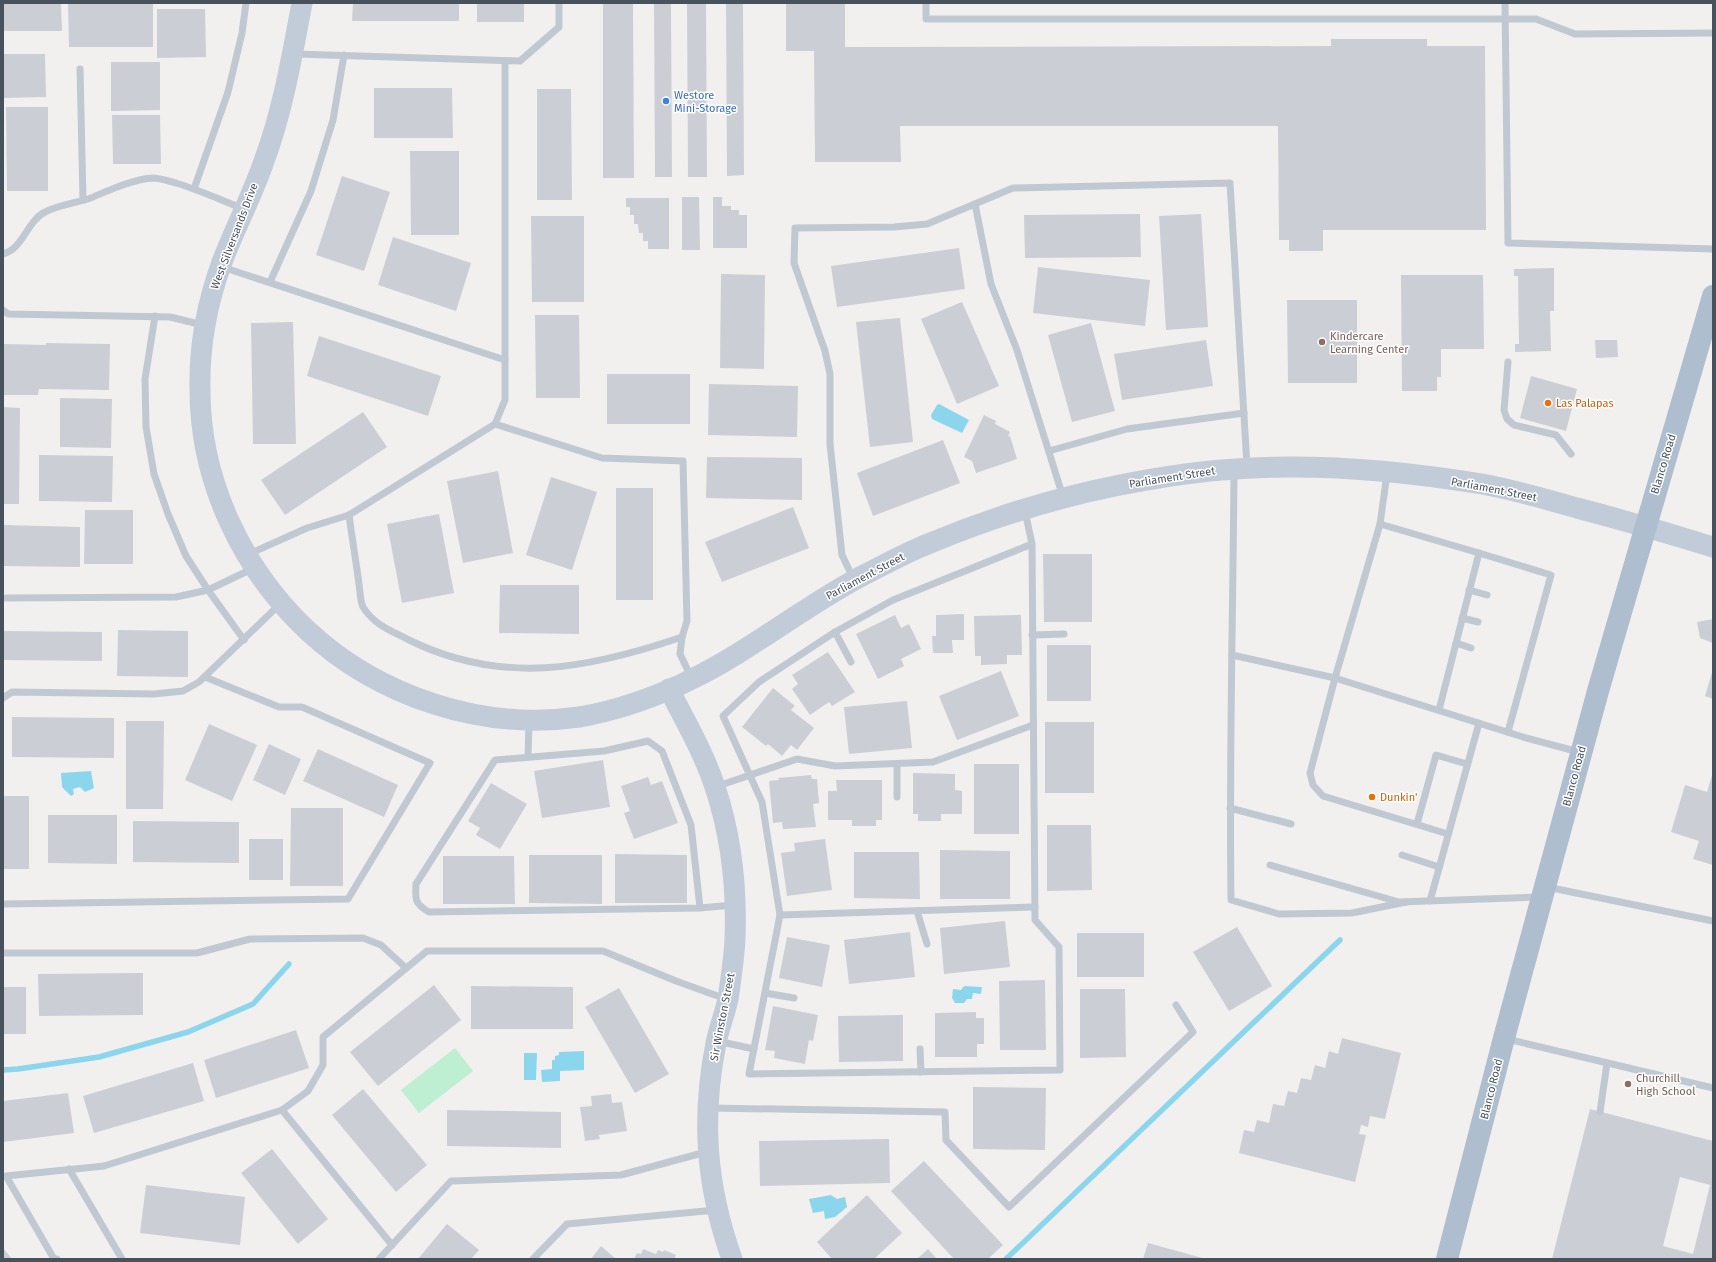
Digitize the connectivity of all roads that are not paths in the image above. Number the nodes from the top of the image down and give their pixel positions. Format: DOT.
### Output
graph roads {
  1 [pos="246,3"];
  2 [pos="302,3"];
  3 [pos="559,3"];
  4 [pos="926,3"];
  5 [pos="1505,3"];
  6 [pos="1505,19"];
  7 [pos="1713,33"];
  8 [pos="292,54"];
  9 [pos="344,55"];
  10 [pos="505,61"];
  11 [pos="80,69"];
  12 [pos="194,189"];
  13 [pos="83,200"];
  14 [pos="974,204"];
  15 [pos="244,209"];
  16 [pos="1713,250"];
  17 [pos="3,254"];
  18 [pos="221,266"];
  19 [pos="270,282"];
  20 [pos="1713,296"];
  21 [pos="3,310"];
  22 [pos="155,316"];
  23 [pos="205,325"];
  24 [pos="505,360"];
  25 [pos="1508,362"];
  26 [pos="1244,412"];
  27 [pos="495,424"];
  28 [pos="1049,451"];
  29 [pos="1571,454"];
  30 [pos="1240,469"];
  31 [pos="1388,472"];
  32 [pos="1064,499"];
  33 [pos="1024,508"];
  34 [pos="349,515"];
  35 [pos="1380,524"];
  36 [pos="1645,526"];
  37 [pos="1032,544"];
  38 [pos="1713,547"];
  39 [pos="1479,553"];
  40 [pos="250,561"];
  41 [pos="854,580"];
  42 [pos="208,590"];
  43 [pos="1469,590"];
  44 [pos="1487,594"];
  45 [pos="6,598"];
  46 [pos="282,603"];
  47 [pos="1462,618"];
  48 [pos="1478,622"];
  49 [pos="835,632"];
  50 [pos="1064,634"];
  51 [pos="1032,635"];
  52 [pos="1526,636"];
  53 [pos="682,637"];
  54 [pos="1534,638"];
  55 [pos="244,640"];
  56 [pos="1456,643"];
  57 [pos="1471,648"];
  58 [pos="1232,655"];
  59 [pos="851,662"];
  60 [pos="1518,663"];
  61 [pos="1526,665"];
  62 [pos="205,677"];
  63 [pos="1335,678"];
  64 [pos="692,679"];
  65 [pos="669,689"];
  66 [pos="3,698"];
  67 [pos="1438,710"];
  68 [pos="529,719"];
  69 [pos="1479,723"];
  70 [pos="1033,725"];
  71 [pos="1508,732"];
  72 [pos="1581,752"];
  73 [pos="528,757"];
  74 [pos="896,764"];
  75 [pos="1468,764"];
  76 [pos="749,775"];
  77 [pos="715,787"];
  78 [pos="897,797"];
  79 [pos="1230,808"];
  80 [pos="1291,824"];
  81 [pos="1417,824"];
  82 [pos="1448,834"];
  83 [pos="1402,855"];
  84 [pos="1270,865"];
  85 [pos="1439,868"];
  86 [pos="1543,892"];
  87 [pos="1430,901"];
  88 [pos="1406,902"];
  89 [pos="3,904"];
  90 [pos="735,905"];
  91 [pos="1035,907"];
  92 [pos="700,908"];
  93 [pos="918,911"];
  94 [pos="780,915"];
  95 [pos="1713,921"];
  96 [pos="927,944"];
  97 [pos="3,953"];
  98 [pos="406,968"];
  99 [pos="765,993"];
  100 [pos="794,998"];
  101 [pos="728,999"];
  102 [pos="1176,1005"];
  103 [pos="1504,1038"];
  104 [pos="717,1041"];
  105 [pos="754,1049"];
  106 [pos="920,1049"];
  107 [pos="1607,1063"];
  108 [pos="921,1072"];
  109 [pos="1713,1088"];
  110 [pos="707,1108"];
  111 [pos="282,1110"];
  112 [pos="1600,1112"];
  113 [pos="708,1152"];
  114 [pos="70,1169"];
  115 [pos="718,1210"];
  116 [pos="392,1245"];
  117 [pos="57,1259"];
  118 [pos="122,1259"];
  119 [pos="379,1259"];
  120 [pos="533,1259"];
  121 [pos="732,1259"];
  122 [pos="1447,1259"];
  1 -- 12 [label="lane"];
  2 -- 8 [label="street, West Silversands Drive"];
  3 -- 10 [label="lane"];
  4 -- 6 [label="lane"];
  5 -- 6 [label="lane"];
  6 -- 7 [label="lane"];
  6 -- 16 [label="lane"];
  8 -- 9 [label="lane"];
  8 -- 15 [label="street, West Silversands Drive"];
  9 -- 10 [label="lane"];
  9 -- 19 [label="lane"];
  10 -- 24 [label="lane"];
  11 -- 13 [label="lane"];
  12 -- 13 [label="lane"];
  12 -- 15 [label="lane"];
  13 -- 17 [label="lane"];
  14 -- 26 [label="lane"];
  14 -- 28 [label="lane"];
  14 -- 41 [label="lane"];
  15 -- 18 [label="street, West Silversands Drive"];
  18 -- 19 [label="lane"];
  18 -- 23 [label="street, West Silversands Drive"];
  19 -- 24 [label="lane"];
  20 -- 36 [label="main road, Blanco Road"];
  21 -- 22 [label="lane"];
  22 -- 23 [label="lane"];
  22 -- 42 [label="lane"];
  23 -- 40 [label="street, West Silversands Drive"];
  24 -- 27 [label="lane"];
  25 -- 29 [label="lane"];
  26 -- 28 [label="lane"];
  26 -- 30 [label="lane"];
  27 -- 34 [label="lane"];
  27 -- 53 [label="lane"];
  28 -- 32 [label="lane"];
  30 -- 31 [label="street, Parliament Street"];
  30 -- 32 [label="street, Parliament Street"];
  30 -- 58 [label="lane"];
  31 -- 35 [label="lane"];
  31 -- 36 [label="street, Parliament Street"];
  32 -- 33 [label="street, Parliament Street"];
  33 -- 37 [label="lane"];
  33 -- 41 [label="street, Parliament Street"];
  34 -- 40 [label="lane"];
  34 -- 53 [label="lane"];
  35 -- 39 [label="lane"];
  35 -- 63 [label="lane"];
  36 -- 38 [label="street, Parliament Street"];
  36 -- 72 [label="main road, Blanco Road"];
  37 -- 49 [label="lane"];
  37 -- 51 [label="lane"];
  39 -- 43 [label="lane"];
  39 -- 54 [label="lane"];
  40 -- 42 [label="lane"];
  40 -- 46 [label="street, West Silversands Drive"];
  41 -- 64 [label="street, Parliament Street"];
  42 -- 45 [label="lane"];
  42 -- 55 [label="lane"];
  43 -- 44 [label="lane"];
  43 -- 47 [label="lane"];
  46 -- 55 [label="lane"];
  46 -- 68 [label="street, West Silversands Drive"];
  47 -- 48 [label="lane"];
  47 -- 56 [label="lane"];
  49 -- 59 [label="lane"];
  49 -- 76 [label="lane"];
  50 -- 51 [label="lane"];
  51 -- 70 [label="lane"];
  52 -- 54 [label="lane"];
  53 -- 64 [label="lane"];
  54 -- 61 [label="lane"];
  55 -- 62 [label="lane"];
  56 -- 57 [label="lane"];
  56 -- 67 [label="lane"];
  58 -- 63 [label="lane"];
  58 -- 79 [label="lane"];
  60 -- 61 [label="lane"];
  61 -- 71 [label="lane"];
  62 -- 66 [label="lane"];
  62 -- 89 [label="lane"];
  63 -- 67 [label="lane"];
  63 -- 81 [label="lane"];
  64 -- 65 [label="street, Parliament Street"];
  65 -- 68 [label="street, West Silversands Drive"];
  65 -- 77 [label="street, Sir Winston Street"];
  67 -- 69 [label="lane"];
  68 -- 73 [label="lane"];
  69 -- 71 [label="lane"];
  69 -- 75 [label="lane"];
  70 -- 74 [label="lane"];
  70 -- 91 [label="lane"];
  71 -- 72 [label="lane"];
  72 -- 86 [label="main road, Blanco Road"];
  73 -- 92 [label="lane"];
  73 -- 92 [label="lane"];
  74 -- 76 [label="lane"];
  74 -- 78 [label="lane"];
  75 -- 81 [label="lane"];
  75 -- 82 [label="lane"];
  76 -- 77 [label="lane"];
  76 -- 94 [label="lane"];
  77 -- 90 [label="street, Sir Winston Street"];
  79 -- 80 [label="lane"];
  79 -- 88 [label="lane"];
  81 -- 82 [label="lane"];
  82 -- 85 [label="lane"];
  83 -- 85 [label="lane"];
  84 -- 88 [label="lane"];
  85 -- 87 [label="lane"];
  86 -- 87 [label="lane"];
  86 -- 95 [label="lane"];
  86 -- 103 [label="main road, Blanco Road"];
  87 -- 88 [label="lane"];
  90 -- 92 [label="lane"];
  90 -- 101 [label="street, Sir Winston Street"];
  91 -- 93 [label="lane"];
  91 -- 108 [label="lane"];
  93 -- 94 [label="lane"];
  93 -- 96 [label="lane"];
  94 -- 99 [label="lane"];
  97 -- 98 [label="lane"];
  98 -- 101 [label="lane"];
  98 -- 111 [label="lane"];
  99 -- 100 [label="lane"];
  99 -- 105 [label="lane"];
  101 -- 104 [label="street, Sir Winston Street"];
  102 -- 110 [label="lane"];
  103 -- 107 [label="lane"];
  103 -- 122 [label="main road, Blanco Road"];
  104 -- 105 [label="lane"];
  104 -- 110 [label="street, Sir Winston Street"];
  105 -- 108 [label="lane"];
  106 -- 108 [label="lane"];
  107 -- 109 [label="lane"];
  107 -- 112 [label="lane"];
  110 -- 113 [label="street, Sir Winston Street"];
  111 -- 114 [label="lane"];
  111 -- 116 [label="lane"];
  113 -- 115 [label="street, Sir Winston Street"];
  113 -- 116 [label="lane"];
  114 -- 117 [label="lane"];
  114 -- 118 [label="lane"];
  115 -- 120 [label="lane"];
  115 -- 121 [label="street, Sir Winston Street"];
  116 -- 119 [label="lane"];
}
